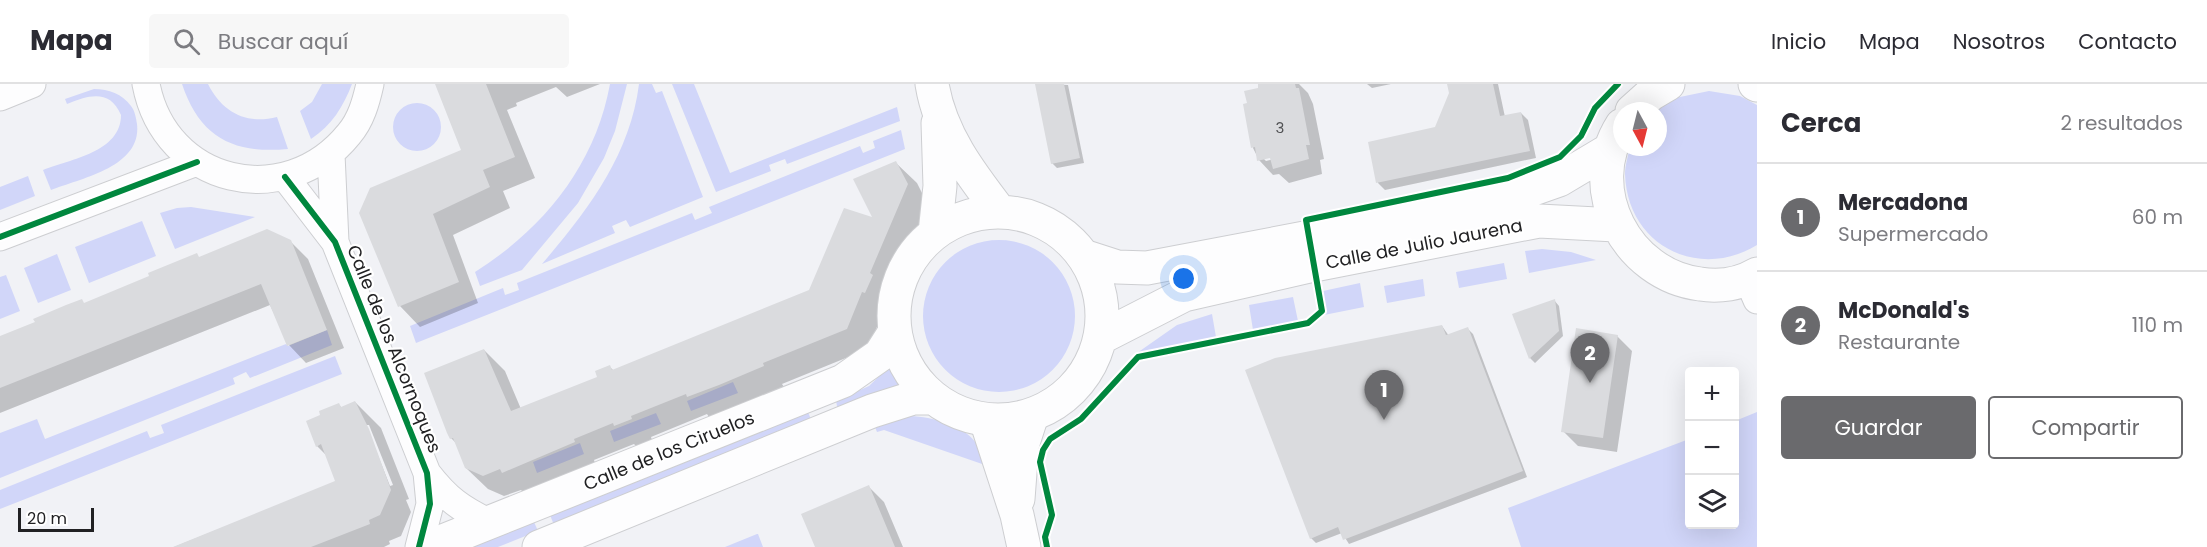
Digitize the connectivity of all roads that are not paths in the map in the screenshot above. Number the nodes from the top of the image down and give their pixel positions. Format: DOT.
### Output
graph roads {
  1 [pos="32,84"];
  2 [pos="146,84"];
  3 [pos="370,84"];
  4 [pos="932,84"];
  5 [pos="0,97"];
  6 [pos="939,115"];
  7 [pos="1613,139"];
  8 [pos="1613,152"];
  9 [pos="331,154"];
  10 [pos="196,162"];
  11 [pos="285,177"];
  12 [pos="1000,212"];
  13 [pos="1616,225"];
  14 [pos="935,233"];
  15 [pos="0,237"];
  16 [pos="335,242"];
  17 [pos="1083,256"];
  18 [pos="1754,284"];
  19 [pos="894,333"];
  20 [pos="1100,338"];
  21 [pos="933,398"];
  22 [pos="1032,415"];
  23 [pos="986,420"];
  24 [pos="427,473"];
  25 [pos="1017,515"];
  26 [pos="490,523"];
  27 [pos="419,547"];
  28 [pos="428,547"];
  29 [pos="539,547"];
  30 [pos="1024,547"];
  1 -- 5 [label="street"];
  2 -- 10 [label="street"];
  3 -- 9 [label="street"];
  4 -- 6 [label="main road"];
  6 -- 12 [label="main road"];
  6 -- 14 [label="main road"];
  7 -- 17 [label="main road, Calle de Julio Jaurena"];
  8 -- 13 [label="main road"];
  9 -- 11 [label="street"];
  9 -- 16 [label="street, Calle de los Alcornoques"];
  10 -- 11 [label="street"];
  10 -- 15 [label="street"];
  11 -- 16 [label="street, Calle de los Alcornoques"];
  12 -- 14 [label="main road"];
  12 -- 17 [label="main road"];
  13 -- 18 [label="main road"];
  13 -- 20 [label="main road, Calle de Julio Jaurena"];
  14 -- 19 [label="main road"];
  16 -- 24 [label="street, Calle de los Alcornoques"];
  17 -- 20 [label="main road"];
  19 -- 21 [label="main road"];
  19 -- 26 [label="main road, Calle de los Ciruelos"];
  20 -- 22 [label="main road"];
  21 -- 23 [label="main road"];
  21 -- 29 [label="main road"];
  22 -- 23 [label="main road"];
  22 -- 25 [label="main road"];
  23 -- 25 [label="main road"];
  24 -- 26 [label="street, Calle de los Alcornoques"];
  24 -- 27 [label="street, Calle de los Alcornoques"];
  25 -- 30 [label="main road"];
  26 -- 28 [label="main road, Calle de los Ciruelos"];
}
